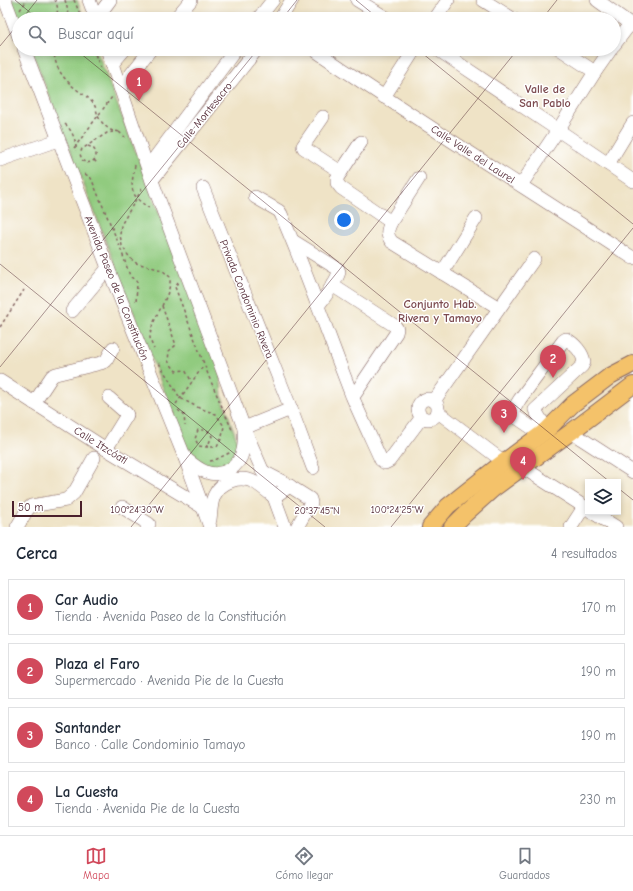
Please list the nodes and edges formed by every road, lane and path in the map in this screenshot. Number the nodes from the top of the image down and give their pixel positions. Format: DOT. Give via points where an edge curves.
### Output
graph roads {
  1 [pos="5,0"];
  2 [pos="55,0"];
  3 [pos="65,0"];
  4 [pos="74,0"];
  5 [pos="89,0"];
  6 [pos="110,0"];
  7 [pos="191,0"];
  8 [pos="273,0"];
  9 [pos="292,0"];
  10 [pos="448,0"];
  11 [pos="483,0"];
  12 [pos="597,0"];
  13 [pos="362,1"];
  14 [pos="57,12"];
  15 [pos="68,12"];
  16 [pos="79,12"];
  17 [pos="93,12"];
  18 [pos="101,12"];
  19 [pos="181,12"];
  20 [pos="266,12"];
  21 [pos="284,12"];
  22 [pos="378,12"];
  23 [pos="440,12"];
  24 [pos="502,12"];
  25 [pos="613,12"];
  26 [pos="12,18"];
  27 [pos="621,18"];
  28 [pos="631,25"];
  29 [pos="621,37"];
  30 [pos="27,56"];
  31 [pos="55,56"];
  32 [pos="109,56"];
  33 [pos="119,56"];
  34 [pos="145,56"];
  35 [pos="231,56"];
  36 [pos="250,56"];
  37 [pos="323,56"];
  38 [pos="410,56"];
  39 [pos="447,56"];
  40 [pos="571,56"];
  41 [pos="606,56"];
  42 [pos="112,64"];
  43 [pos="595,72"];
  44 [pos="120,88"];
  45 [pos="384,97"];
  46 [pos="98,116"];
  47 [pos="323,117"];
  48 [pos="633,123"];
  49 [pos="65,124"];
  50 [pos="558,130"];
  51 [pos="119,132"];
  52 [pos="128,138"];
  53 [pos="58,140"];
  54 [pos="361,142"];
  55 [pos="76,145"];
  56 [pos="88,146"];
  57 [pos="82,149"];
  58 [pos="76,150"];
  59 [pos="71,157"];
  60 [pos="0,160"];
  61 [pos="94,160"];
  62 [pos="136,160"];
  63 [pos="98,164"];
  64 [pos="608,164"];
  65 [pos="148,167"];
  66 [pos="80,171"];
  67 [pos="341,172"];
  68 [pos="419,178"];
  69 [pos="633,181"];
  70 [pos="148,182"];
  71 [pos="521,185"];
  72 [pos="203,188"];
  73 [pos="255,197"];
  74 [pos="138,198"];
  75 [pos="155,211"];
  76 [pos="476,218"];
  77 [pos="391,222"];
  78 [pos="293,241"];
  79 [pos="633,258"];
  80 [pos="534,259"];
  81 [pos="108,268"];
  82 [pos="442,273"];
  83 [pos="178,281"];
  84 [pos="171,285"];
  85 [pos="332,285"];
  86 [pos="175,287"];
  87 [pos="24,290"];
  88 [pos="162,306"];
  89 [pos="318,306"];
  90 [pos="499,308"];
  91 [pos="135,309"];
  92 [pos="72,311"];
  93 [pos="0,327"];
  94 [pos="149,344"];
  95 [pos="113,348"];
  96 [pos="159,362"];
  97 [pos="204,365"];
  98 [pos="633,365"];
  99 [pos="0,381"];
  100 [pos="192,382"];
  101 [pos="632,387"];
  102 [pos="353,397"];
  103 [pos="110,398"];
  104 [pos="180,398"];
  105 [pos="34,403"];
  106 [pos="291,409"];
  107 [pos="432,412"];
  108 [pos="185,427"];
  109 [pos="238,430"];
  110 [pos="544,432"];
  111 [pos="571,432"];
  112 [pos="206,447"];
  113 [pos="106,449"];
  114 [pos="231,450"];
  115 [pos="94,458"];
  116 [pos="185,458"];
  117 [pos="205,462"];
  118 [pos="501,464"];
  119 [pos="522,467"];
  120 [pos="313,468"];
  121 [pos="262,471"];
  122 [pos="633,472"];
  123 [pos="290,486"];
  124 [pos="274,497"];
  125 [pos="122,507"];
  126 [pos="585,507"];
  127 [pos="204,508"];
  128 [pos="585,512"];
  129 [pos="597,515"];
  130 [pos="210,526"];
  131 [pos="17,527"];
  132 [pos="147,527"];
  133 [pos="285,527"];
  134 [pos="296,527"];
  135 [pos="430,527"];
  136 [pos="452,527"];
  137 [pos="571,527"];
  138 [pos="616,527"];
  1 -- 26 [label="street"];
  2 -- 14 [label="path"];
  3 -- 15 [label="path"];
  4 -- 16 [label="path"];
  5 -- 17 [label="street"];
  6 -- 18 [label="street"];
  7 -- 19 [label="street"];
  8 -- 20 [label="street"];
  9 -- 21 [label="street"];
  10 -- 23 [label="street"];
  11 -- 24 [label="street"];
  12 -- 25 [label="street"];
  13 -- 22 [label="street"];
  27 -- 28 [label="street"];
  28 -- 29 [label="street"];
  30 -- 53 [label="street, Avenida Paseo de la Constitución"];
  31 -- 46 [label="path" via="62,76 91,100"];
  32 -- 42 [label="street"];
  33 -- 42 [label="street"];
  34 -- 44 [label="street"];
  35 -- 65 [label="street, Calle Montesacro"];
  36 -- 70 [label="street, Calle Montesacro"];
  37 -- 45 [label="street, Calle Valle del Laurel"];
  38 -- 45 [label="street"];
  39 -- 50 [label="street"];
  40 -- 43 [label="street"];
  41 -- 43 [label="street"];
  42 -- 44 [label="street"];
  43 -- 50 [label="street"];
  44 -- 46 [label="path"];
  44 -- 65 [label="street"];
  45 -- 71 [label="street, Calle Valle del Laurel"];
  46 -- 51 [label="path" via="107,128"];
  46 -- 55 [label="path"];
  47 -- 67 [label="street" via="303,146"];
  48 -- 64 [label="street"];
  49 -- 55 [label="path"];
  50 -- 64 [label="street"];
  50 -- 71 [label="street"];
  51 -- 52 [label="path"];
  51 -- 56 [label="path" via="107,133"];
  53 -- 59 [label="street, Avenida Paseo de la Constitución"];
  53 -- 60 [label="street"];
  54 -- 67 [label="street"];
  55 -- 58 [label="path"];
  55 -- 59 [label="path"];
  56 -- 57 [label="path"];
  56 -- 61 [label="path" via="96,152"];
  57 -- 58 [label="path"];
  57 -- 61 [label="path" via="82,160"];
  58 -- 59 [label="path"];
  59 -- 81 [label="street, Avenida Paseo de la Constitución"];
  61 -- 63 [label="path"];
  62 -- 74 [label="path" via="132,187"];
  64 -- 69 [label="street"];
  65 -- 70 [label="street"];
  66 -- 91 [label="path" via="91,178 130,276 137,282"];
  67 -- 77 [label="street" via="337,180 339,186"];
  68 -- 77 [label="street"];
  70 -- 74 [label="path"];
  70 -- 109 [label="street"];
  71 -- 79 [label="street, Calle Valle del Laurel"];
  72 -- 106 [label="street, Privada Condominio Rivera"];
  73 -- 78 [label="street" via="279,211"];
  74 -- 75 [label="path"];
  74 -- 84 [label="path" via="121,226 122,246 136,263 162,270 170,277"];
  76 -- 82 [label="street"];
  77 -- 82 [label="street" via="387,234 392,242"];
  78 -- 85 [label="street" via="338,269 338,275"];
  78 -- 89 [label="street"];
  80 -- 90 [label="street"];
  81 -- 92 [label="street"];
  81 -- 116 [label="street, Avenida Paseo de la Constitución"];
  82 -- 90 [label="street"];
  83 -- 86 [label="path"];
  84 -- 86 [label="path"];
  84 -- 88 [label="path"];
  85 -- 89 [label="street"];
  85 -- 102 [label="street" via="397,329"];
  86 -- 97 [label="path"];
  87 -- 93 [label="path"];
  88 -- 94 [label="path" via="152,328 150,338 153,350"];
  88 -- 100 [label="path" via="176,345 169,351 168,361 176,371 186,370"];
  89 -- 102 [label="street"];
  90 -- 107 [label="street"];
  95 -- 105 [label="street" via="106,361 52,376"];
  96 -- 104 [label="path"];
  97 -- 100 [label="path"];
  97 -- 109 [label="path"];
  98 -- 110 [label="main road" via="610,376 573,404"];
  99 -- 105 [label="street, Calle Itzcóatl"];
  100 -- 104 [label="path"];
  101 -- 111 [label="main road"];
  102 -- 107 [label="street" via="381,460 385,463"];
  103 -- 113 [label="street" via="127,415"];
  104 -- 108 [label="path" via="173,406 184,415"];
  104 -- 112 [label="path" via="216,414 224,426 217,447"];
  105 -- 113 [label="street, Calle Itzcóatl"];
  106 -- 109 [label="street"];
  106 -- 120 [label="street, Privada Condominio Rivera"];
  107 -- 118 [label="street"];
  109 -- 116 [label="street" via="244,445 241,456 235,465 226,471 209,473"];
  109 -- 121 [label="street"];
  110 -- 110 [label="street" via="513,415 512,412 562,341 566,339 584,357 584,362 536,410"];
  110 -- 118 [label="main road"];
  111 -- 119 [label="main road"];
  111 -- 122 [label="street"];
  112 -- 112 [label="path" via="199,446 195,439 198,430 207,430 212,436"];
  113 -- 127 [label="street, Calle Itzcóatl"];
  114 -- 117 [label="path" via="215,460"];
  115 -- 131 [label="street" via="70,497 66,500 31,506"];
  116 -- 127 [label="street, Avenida Paseo de la Constitución"];
  118 -- 135 [label="main road" via="448,506"];
  119 -- 126 [label="street"];
  119 -- 136 [label="main road" via="493,489"];
  121 -- 123 [label="street"];
  121 -- 124 [label="street"];
  123 -- 124 [label="street"];
  123 -- 134 [label="street" via="311,503"];
  124 -- 130 [label="street" via="253,481 232,480 221,487 214,497"];
  124 -- 133 [label="street"];
  125 -- 132 [label="street" via="149,524"];
  127 -- 130 [label="street, Avenida Paseo de la Constitución"];
  128 -- 137 [label="street"];
  129 -- 138 [label="street"];
}
